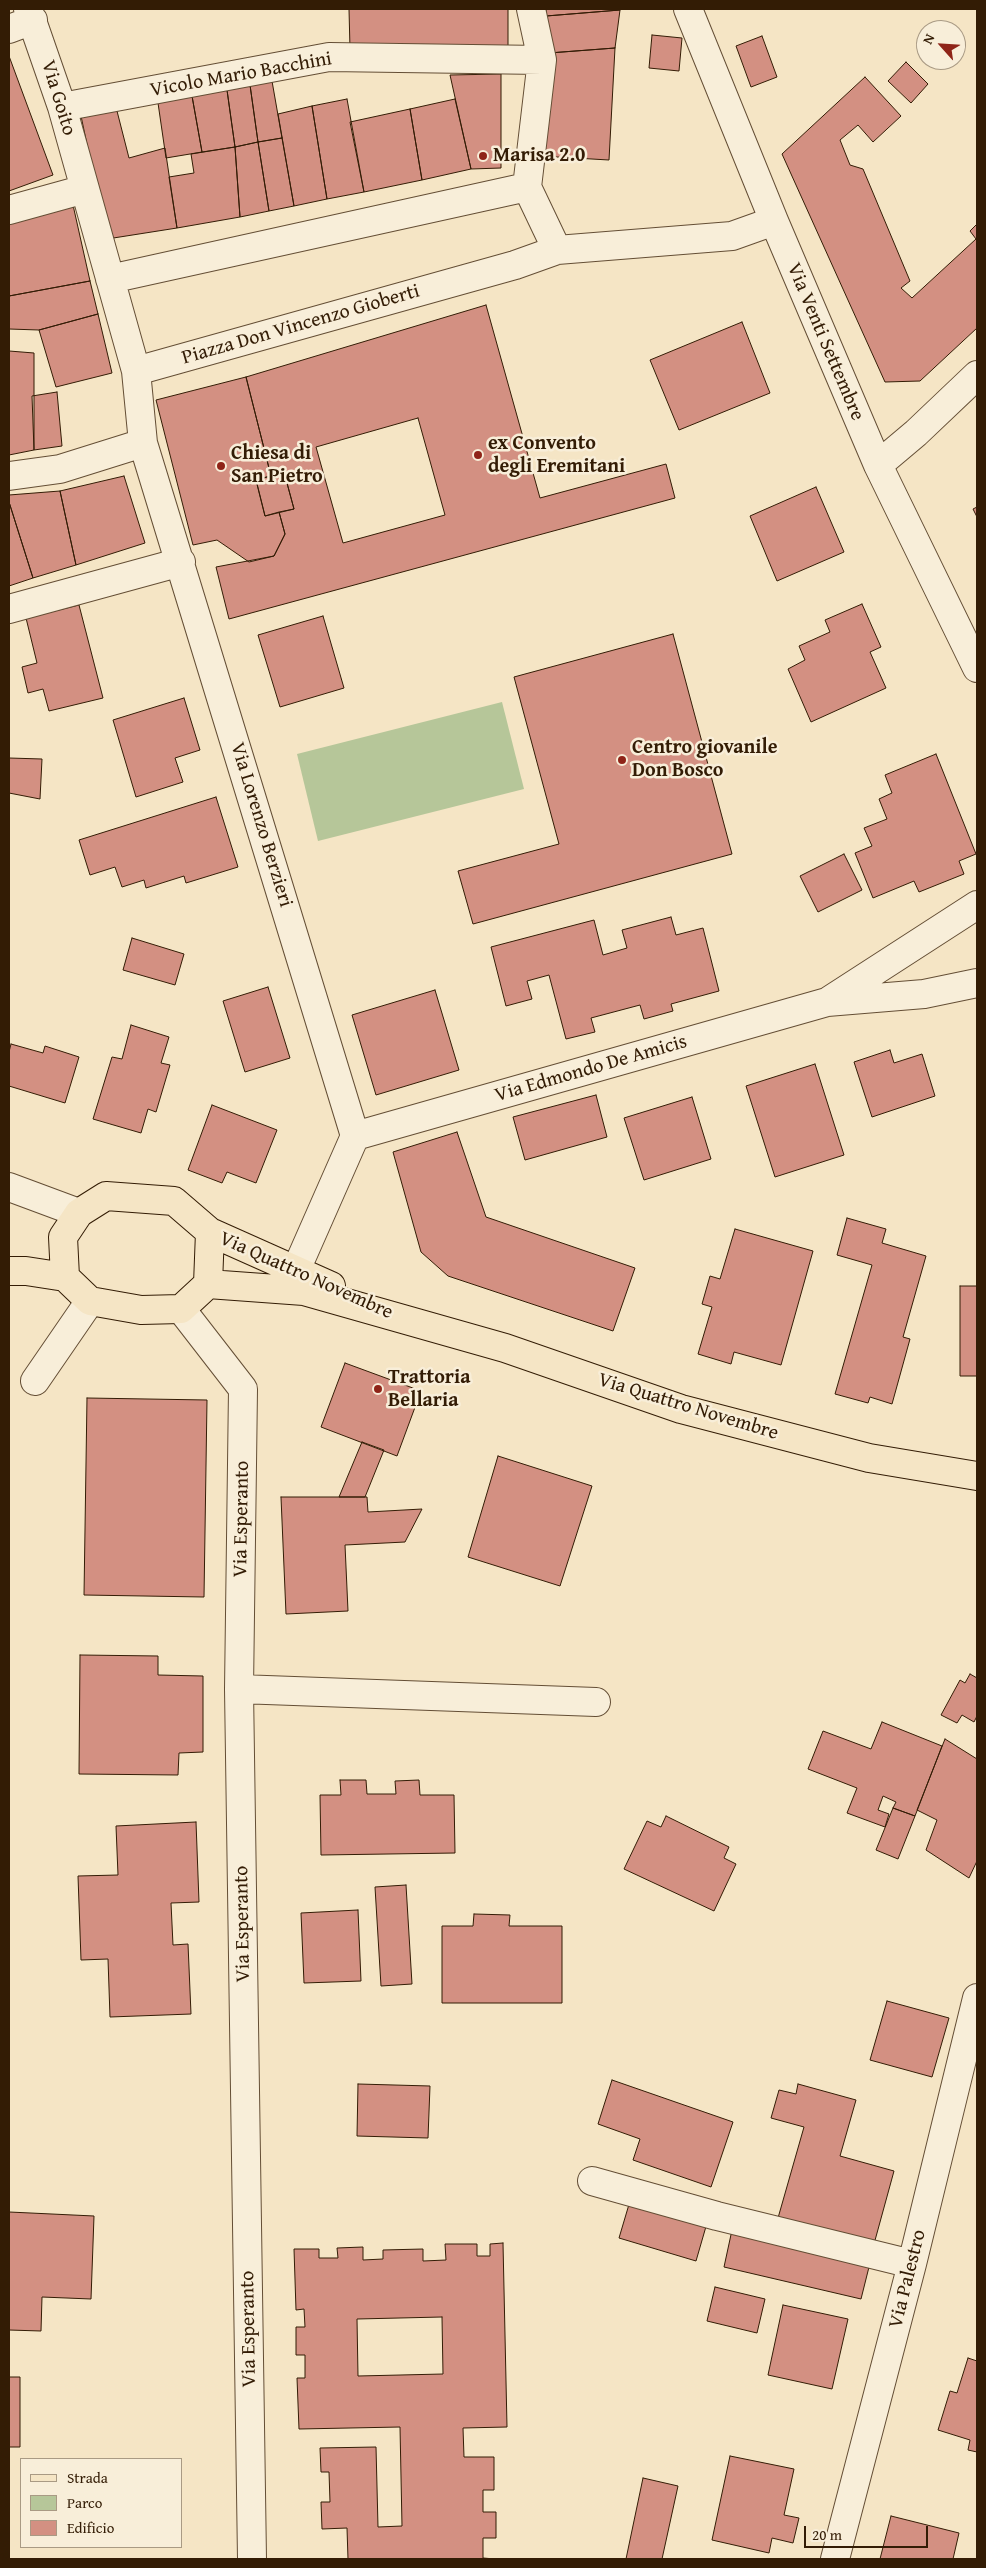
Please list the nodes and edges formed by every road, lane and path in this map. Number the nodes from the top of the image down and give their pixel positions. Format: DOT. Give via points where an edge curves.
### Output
graph roads {
  1 [pos="531,9"];
  2 [pos="688,9"];
  3 [pos="23,19"];
  4 [pos="542,60"];
  5 [pos="62,107"];
  6 [pos="527,187"];
  7 [pos="85,188"];
  8 [pos="9,210"];
  9 [pos="774,221"];
  10 [pos="557,250"];
  11 [pos="110,279"];
  12 [pos="136,371"];
  13 [pos="977,375"];
  14 [pos="143,443"];
  15 [pos="878,466"];
  16 [pos="9,476"];
  17 [pos="181,562"];
  18 [pos="9,609"];
  19 [pos="977,668"];
  20 [pos="977,905"];
  21 [pos="977,982"];
  22 [pos="827,1002"];
  23 [pos="355,1136"];
  24 [pos="9,1187"];
  25 [pos="79,1213"];
  26 [pos="210,1232"];
  27 [pos="63,1237"];
  28 [pos="296,1270"];
  29 [pos="18,1271"];
  30 [pos="65,1276"];
  31 [pos="208,1284"];
  32 [pos="90,1301"];
  33 [pos="181,1310"];
  34 [pos="402,1319"];
  35 [pos="34,1381"];
  36 [pos="977,1476"];
  37 [pos="240,1689"];
  38 [pos="596,1702"];
  39 [pos="977,1998"];
  40 [pos="592,2181"];
  41 [pos="912,2264"];
  42 [pos="252,2559"];
  43 [pos="835,2559"];
  1 -- 4 [label="street"];
  2 -- 9 [label="street, Via Venti Settembre"];
  3 -- 5 [label="street, Via Goito"];
  4 -- 5 [label="street, Vicolo Mario Bacchini" via="329,57"];
  4 -- 6 [label="street"];
  5 -- 7 [label="street, Via Goito"];
  6 -- 10 [label="street"];
  6 -- 11 [label="street"];
  7 -- 8 [label="street"];
  7 -- 11 [label="street"];
  9 -- 10 [label="street, Piazza Don Vincenzo Gioberti" via="732,236"];
  9 -- 15 [label="street, Via Venti Settembre"];
  10 -- 12 [label="street, Piazza Don Vincenzo Gioberti"];
  11 -- 12 [label="street"];
  12 -- 14 [label="street, Via Lorenzo Berzieri"];
  13 -- 15 [label="street"];
  14 -- 16 [label="street" via="60,469"];
  14 -- 17 [label="street, Via Lorenzo Berzieri"];
  15 -- 19 [label="street, Via Venti Settembre"];
  17 -- 18 [label="street"];
  17 -- 23 [label="street, Via Lorenzo Berzieri"];
  20 -- 22 [label="street, Via Edmondo De Amicis"];
  21 -- 22 [label="street, Via Edmondo De Amicis" via="924,994"];
  22 -- 23 [label="street, Via Edmondo De Amicis"];
  23 -- 28 [label="street"];
  24 -- 25 [label="street"];
  25 -- 26 [label="main road, Via Quattro Novembre" via="106,1196 174,1201"];
  25 -- 27 [label="main road, Via Quattro Novembre"];
  26 -- 28 [label="main road, Via Quattro Novembre"];
  26 -- 31 [label="main road, Via Quattro Novembre"];
  27 -- 29 [label="main road, Via Quattro Novembre"];
  27 -- 30 [label="main road"];
  28 -- 34 [label="main road, Via Quattro Novembre"];
  29 -- 30 [label="main road, Via Quattro Novembre"];
  30 -- 32 [label="main road"];
  31 -- 33 [label="main road"];
  31 -- 34 [label="main road, Via Quattro Novembre" via="304,1291"];
  32 -- 33 [label="main road" via="141,1310"];
  32 -- 35 [label="street"];
  33 -- 37 [label="street, Via Esperanto" via="243,1389"];
  34 -- 36 [label="main road, Via Quattro Novembre" via="506,1348 681,1409 869,1458"];
  37 -- 38 [label="street"];
  37 -- 42 [label="street, Via Esperanto"];
  39 -- 41 [label="street, Via Palestro"];
  40 -- 41 [label="street"];
  41 -- 43 [label="street, Via Palestro"];
}
